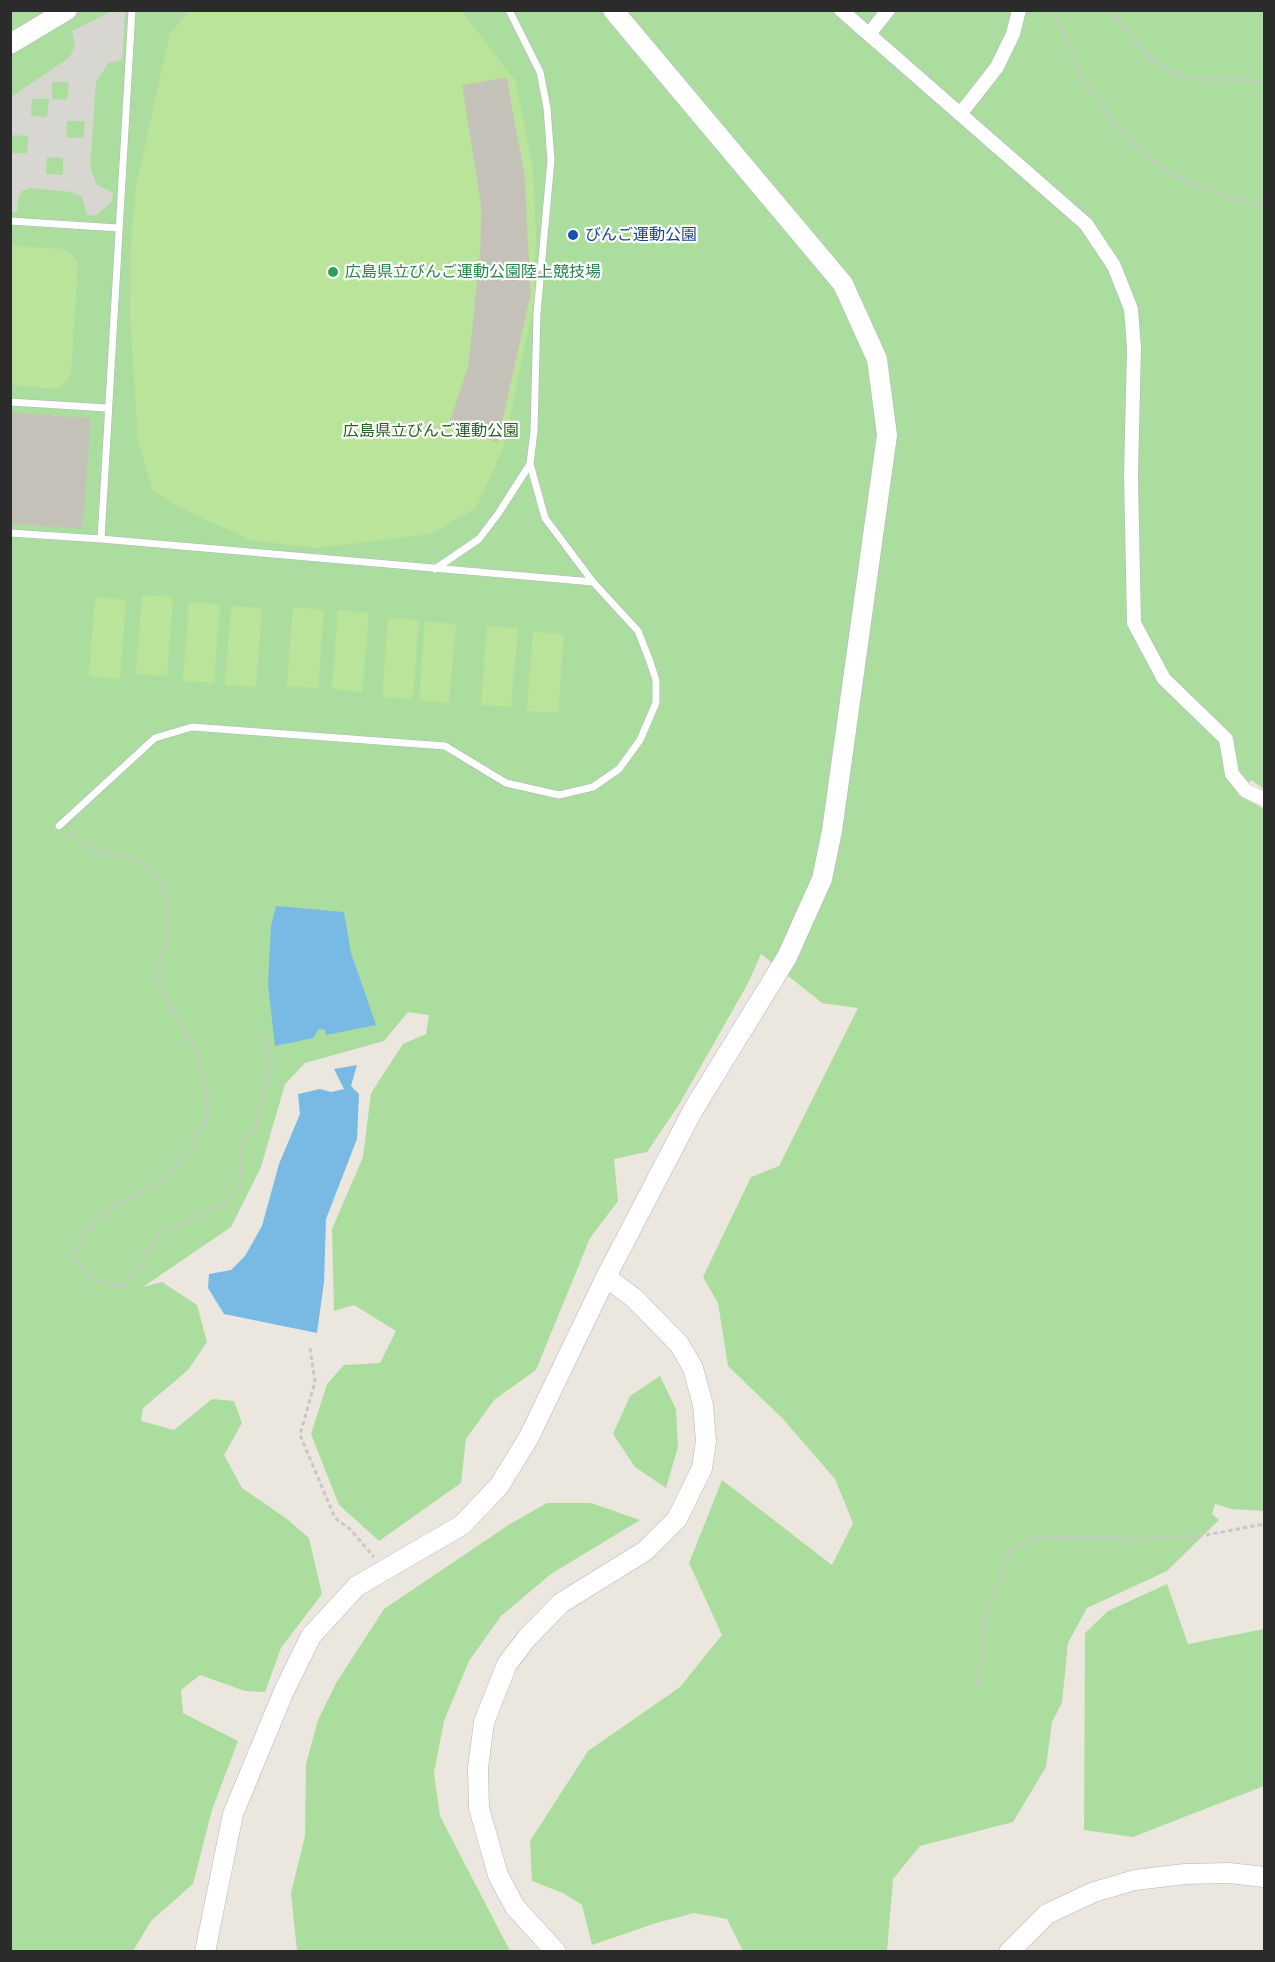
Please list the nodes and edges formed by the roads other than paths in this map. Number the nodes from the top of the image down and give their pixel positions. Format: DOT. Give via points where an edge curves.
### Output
graph roads {
  1 [pos="68,10"];
  2 [pos="132,10"];
  3 [pos="509,10"];
  4 [pos="613,10"];
  5 [pos="841,10"];
  6 [pos="888,10"];
  7 [pos="1019,10"];
  8 [pos="870,33"];
  9 [pos="10,44"];
  10 [pos="961,113"];
  11 [pos="10,221"];
  12 [pos="118,228"];
  13 [pos="10,402"];
  14 [pos="107,408"];
  15 [pos="530,464"];
  16 [pos="10,533"];
  17 [pos="101,539"];
  18 [pos="435,569"];
  19 [pos="593,582"];
  20 [pos="1264,799"];
  21 [pos="59,826"];
  22 [pos="606,1277"];
  23 [pos="1264,1877"];
  24 [pos="205,1952"];
  25 [pos="555,1952"];
  26 [pos="1009,1952"];
  1 -- 9 [label="street"];
  2 -- 12 [label="lane"];
  3 -- 15 [label="lane" via="540,72 551,160 537,312"];
  4 -- 22 [label="street" via="843,284 877,359 887,435 822,879 787,957 693,1110"];
  5 -- 8 [label="street"];
  6 -- 8 [label="street"];
  7 -- 10 [label="street" via="997,67"];
  8 -- 10 [label="street"];
  10 -- 20 [label="street" via="1086,224 1114,266 1131,309 1134,348 1131,474 1134,623 1164,678 1226,739 1232,774 1246,791"];
  11 -- 12 [label="lane"];
  12 -- 14 [label="lane"];
  13 -- 14 [label="lane"];
  14 -- 17 [label="lane"];
  15 -- 18 [label="lane" via="479,539"];
  15 -- 19 [label="lane" via="545,518"];
  16 -- 17 [label="lane"];
  17 -- 18 [label="lane"];
  18 -- 19 [label="lane"];
  19 -- 21 [label="lane" via="638,631 656,680 656,703 640,740 619,769 593,787 559,795 506,783 445,746 192,727 155,738"];
  22 -- 24 [label="street" via="529,1437 499,1486 462,1525 357,1586 311,1636 233,1814"];
  22 -- 25 [label="street" via="634,1298 679,1344 693,1368 703,1405 706,1441 702,1468 676,1519 645,1551 561,1603 527,1638 507,1664 484,1722 478,1768 479,1808 498,1875 515,1907"];
  23 -- 26 [label="street" via="1185,1874 1135,1880 1094,1892 1047,1914"];
}
